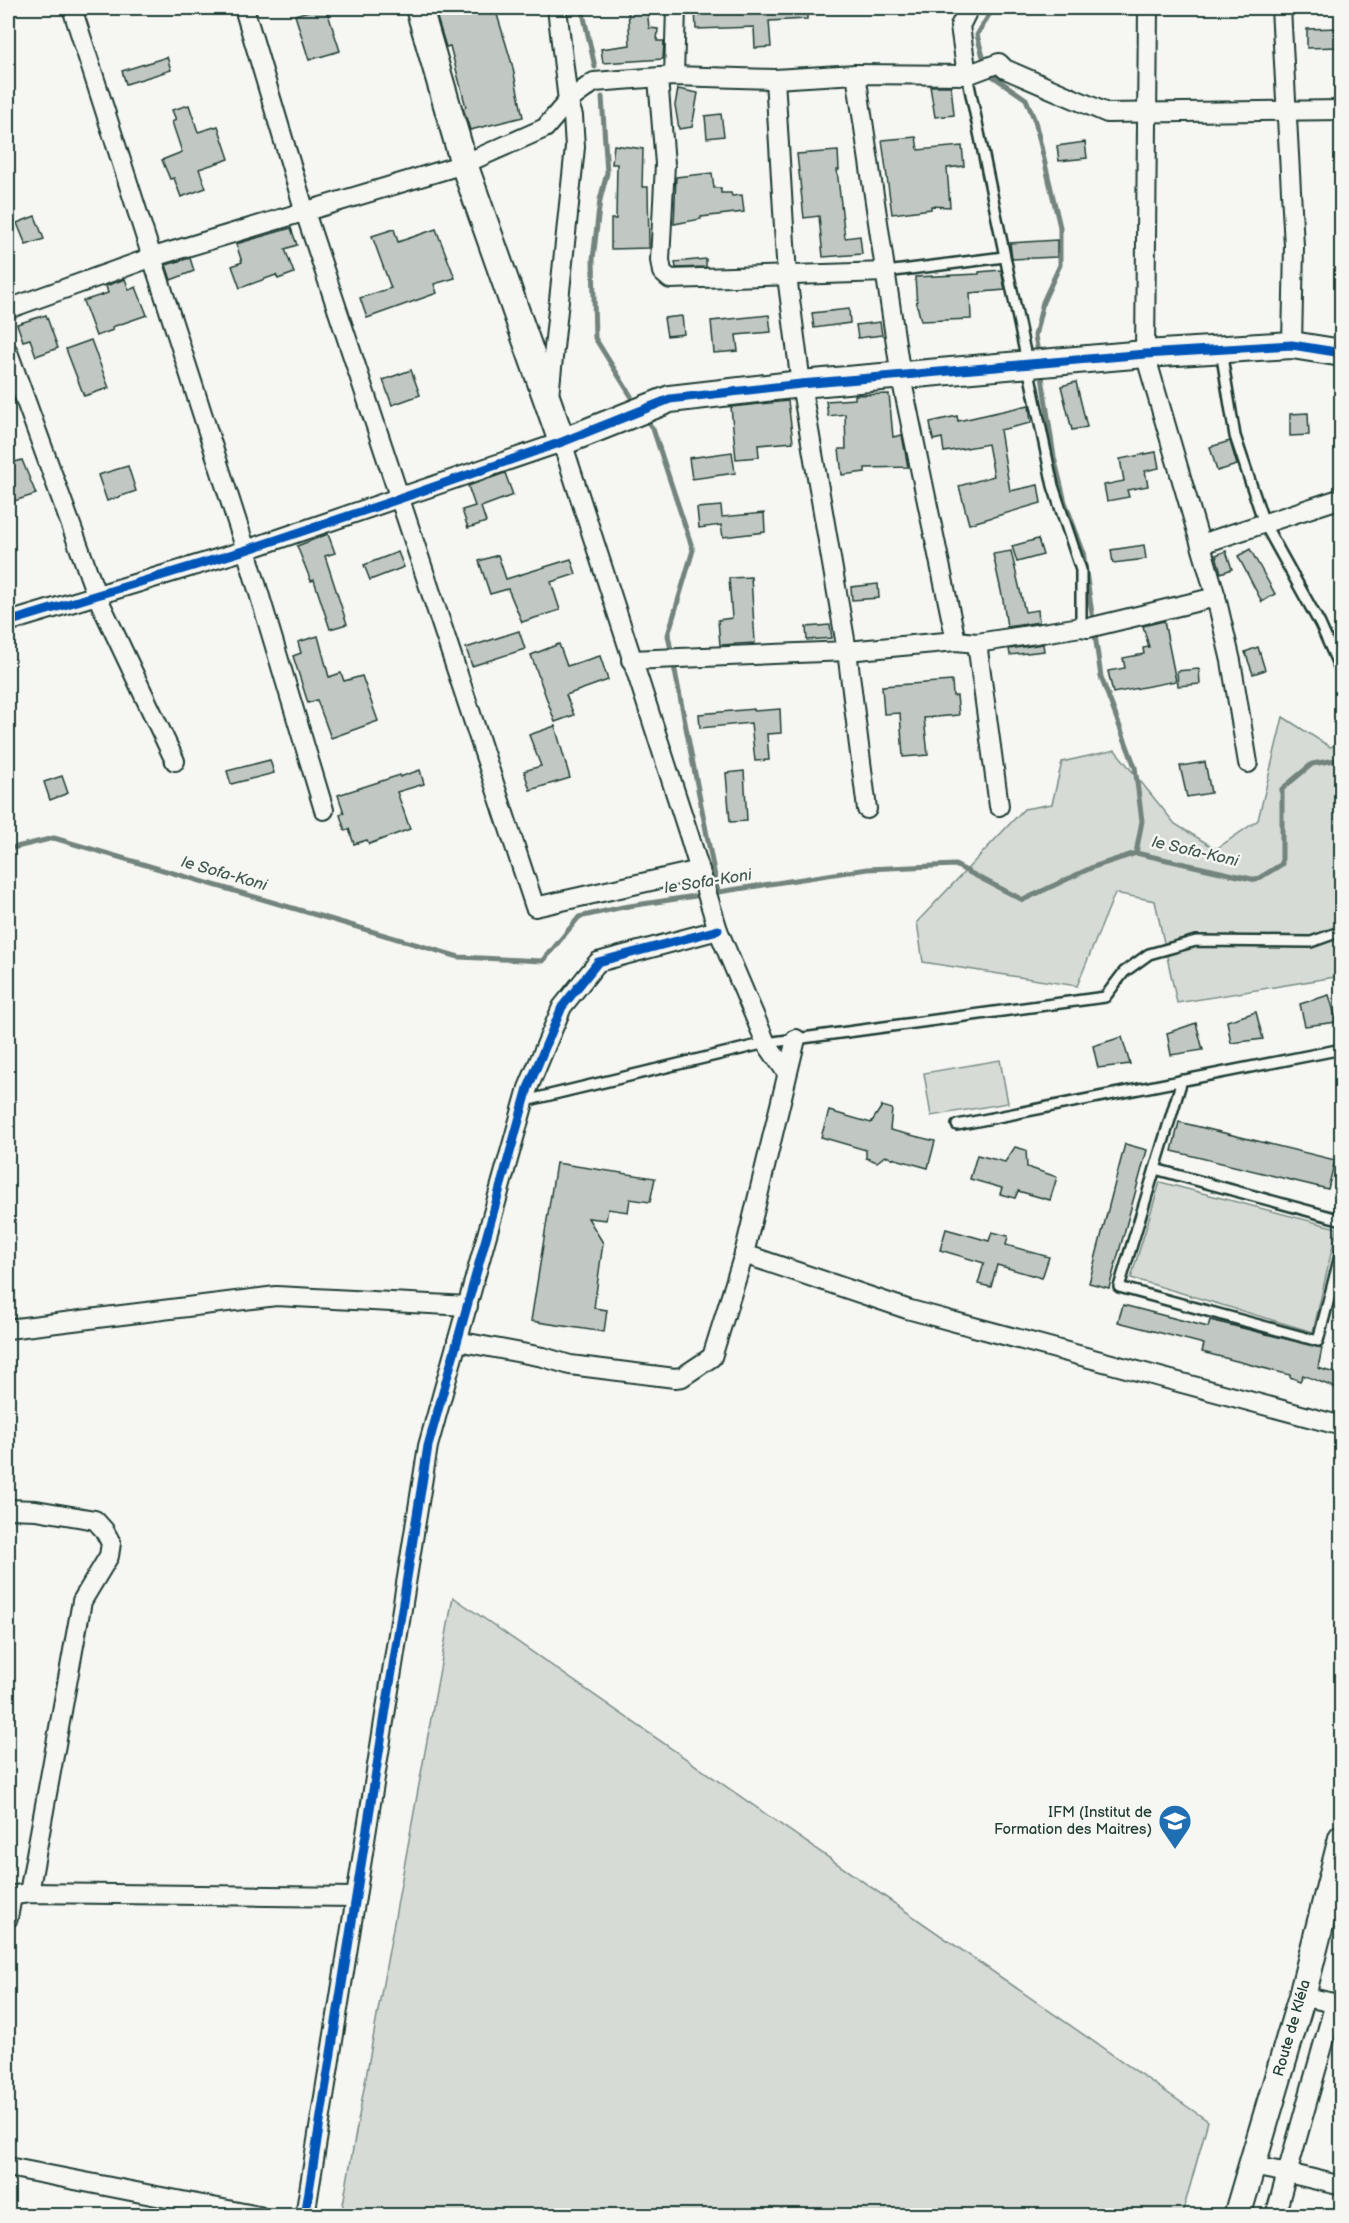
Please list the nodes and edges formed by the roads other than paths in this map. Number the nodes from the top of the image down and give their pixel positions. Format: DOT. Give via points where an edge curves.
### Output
graph roads {
  1 [pos="72,8"];
  2 [pos="244,8"];
  3 [pos="419,8"];
  4 [pos="557,8"];
  5 [pos="676,8"];
  6 [pos="969,8"];
  7 [pos="1148,8"];
  8 [pos="1281,8"];
  9 [pos="980,71"];
  10 [pos="856,74"];
  11 [pos="666,77"];
  12 [pos="775,79"];
  13 [pos="568,102"];
  14 [pos="1341,110"];
  15 [pos="1287,111"];
  16 [pos="1147,112"];
  17 [pos="464,164"];
  18 [pos="305,212"];
  19 [pos="153,257"];
  20 [pos="1004,257"];
  21 [pos="886,272"];
  22 [pos="787,276"];
  23 [pos="8,309"];
  24 [pos="1292,345"];
  25 [pos="1221,349"];
  26 [pos="8,352"];
  27 [pos="1341,353"];
  28 [pos="1145,354"];
  29 [pos="1037,364"];
  30 [pos="901,377"];
  31 [pos="801,384"];
  32 [pos="548,402"];
  33 [pos="562,442"];
  34 [pos="1341,498"];
  35 [pos="399,499"];
  36 [pos="1264,524"];
  37 [pos="1201,544"];
  38 [pos="246,550"];
  39 [pos="96,594"];
  40 [pos="1216,597"];
  41 [pos="8,622"];
  42 [pos="1091,627"];
  43 [pos="956,641"];
  44 [pos="977,643"];
  45 [pos="847,651"];
  46 [pos="631,660"];
  47 [pos="1341,681"];
  48 [pos="175,761"];
  49 [pos="1248,763"];
  50 [pos="999,806"];
  51 [pos="867,809"];
  52 [pos="324,810"];
  53 [pos="700,870"];
  54 [pos="718,930"];
  55 [pos="1341,931"];
  56 [pos="796,1039"];
  57 [pos="766,1043"];
  58 [pos="1341,1049"];
  59 [pos="787,1072"];
  60 [pos="1182,1080"];
  61 [pos="525,1101"];
  62 [pos="957,1125"];
  63 [pos="1155,1169"];
  64 [pos="1341,1220"];
  65 [pos="1341,1248"];
  66 [pos="744,1254"];
  67 [pos="468,1306"];
  68 [pos="8,1329"];
  69 [pos="457,1341"];
  70 [pos="1341,1426"];
  71 [pos="8,1509"];
  72 [pos="1341,1838"];
  73 [pos="16,1895"];
  74 [pos="356,1897"];
  75 [pos="8,1918"];
  76 [pos="1302,1996"];
  77 [pos="1338,2004"];
  78 [pos="1252,2166"];
  79 [pos="8,2167"];
  80 [pos="1288,2173"];
  81 [pos="1341,2186"];
  82 [pos="166,2207"];
  83 [pos="259,2216"];
  84 [pos="305,2216"];
  85 [pos="1237,2216"];
  86 [pos="1275,2216"];
  1 -- 19 [label="street"];
  2 -- 18 [label="street"];
  3 -- 17 [label="street"];
  4 -- 13 [label="street"];
  5 -- 11 [label="street"];
  6 -- 9 [label="street" via="960,26"];
  7 -- 16 [label="street"];
  8 -- 15 [label="street"];
  9 -- 10 [label="street"];
  9 -- 16 [label="street" via="999,63 1107,113"];
  9 -- 20 [label="lane"];
  10 -- 12 [label="street"];
  10 -- 21 [label="street"];
  11 -- 12 [label="street"];
  11 -- 13 [label="street" via="594,82"];
  11 -- 22 [label="street" via="662,272 670,279 681,280"];
  12 -- 22 [label="street"];
  13 -- 17 [label="street" via="545,128"];
  13 -- 32 [label="street" via="575,147"];
  14 -- 15 [label="street"];
  15 -- 16 [label="street"];
  15 -- 24 [label="street" via="1294,246"];
  16 -- 28 [label="street"];
  17 -- 18 [label="street"];
  17 -- 32 [label="street"];
  18 -- 19 [label="street"];
  18 -- 35 [label="street"];
  19 -- 23 [label="street"];
  19 -- 38 [label="street"];
  20 -- 21 [label="lane"];
  20 -- 29 [label="lane"];
  21 -- 22 [label="street"];
  21 -- 30 [label="street"];
  22 -- 31 [label="street"];
  24 -- 25 [label="street"];
  24 -- 27 [label="street"];
  25 -- 28 [label="street"];
  25 -- 36 [label="lane" via="1235,436"];
  26 -- 39 [label="street"];
  28 -- 29 [label="street"];
  28 -- 37 [label="street"];
  29 -- 30 [label="street"];
  29 -- 42 [label="lane" via="1053,486 1081,570"];
  30 -- 31 [label="street"];
  30 -- 43 [label="street"];
  31 -- 33 [label="street" via="670,399"];
  31 -- 45 [label="street"];
  32 -- 33 [label="street"];
  33 -- 35 [label="street"];
  33 -- 46 [label="street"];
  34 -- 36 [label="street"];
  35 -- 38 [label="street"];
  35 -- 53 [label="street" via="535,907"];
  36 -- 37 [label="street"];
  36 -- 47 [label="lane" via="1320,624 1340,669"];
  37 -- 40 [label="street"];
  38 -- 39 [label="street"];
  38 -- 52 [label="street"];
  39 -- 41 [label="street"];
  39 -- 48 [label="street"];
  40 -- 42 [label="street"];
  40 -- 49 [label="street" via="1232,661"];
  42 -- 44 [label="street"];
  43 -- 44 [label="street"];
  43 -- 45 [label="street"];
  44 -- 50 [label="street"];
  45 -- 46 [label="street"];
  45 -- 51 [label="street"];
  46 -- 53 [label="street"];
  53 -- 54 [label="street"];
  54 -- 57 [label="street"];
  54 -- 61 [label="street" via="597,962 562,1007"];
  55 -- 56 [label="lane" via="1311,942 1196,941 1149,954 1124,972 1105,997"];
  56 -- 57 [label="lane"];
  56 -- 59 [label="street"];
  57 -- 59 [label="street"];
  57 -- 61 [label="lane"];
  58 -- 60 [label="lane"];
  59 -- 66 [label="street"];
  60 -- 62 [label="lane"];
  60 -- 63 [label="lane"];
  61 -- 67 [label="street"];
  63 -- 64 [label="lane"];
  63 -- 65 [label="lane" via="1119,1287 1318,1341"];
  66 -- 69 [label="street" via="712,1357 682,1377 570,1365"];
  66 -- 70 [label="street" via="907,1309"];
  67 -- 68 [label="street" via="276,1296"];
  67 -- 69 [label="street"];
  69 -- 74 [label="street" via="428,1446"];
  71 -- 73 [label="street" via="95,1520 111,1544 109,1556 82,1601"];
  72 -- 76 [label="street, Route de Kléla"];
  73 -- 74 [label="street"];
  73 -- 75 [label="street"];
  74 -- 84 [label="street"];
  76 -- 77 [label="street"];
  76 -- 78 [label="street, Route de Kléla"];
  77 -- 80 [label="street"];
  78 -- 80 [label="street"];
  78 -- 85 [label="street, Route de Kléla"];
  79 -- 82 [label="street"];
  80 -- 81 [label="street"];
  80 -- 86 [label="street"];
  82 -- 83 [label="street"];
}
